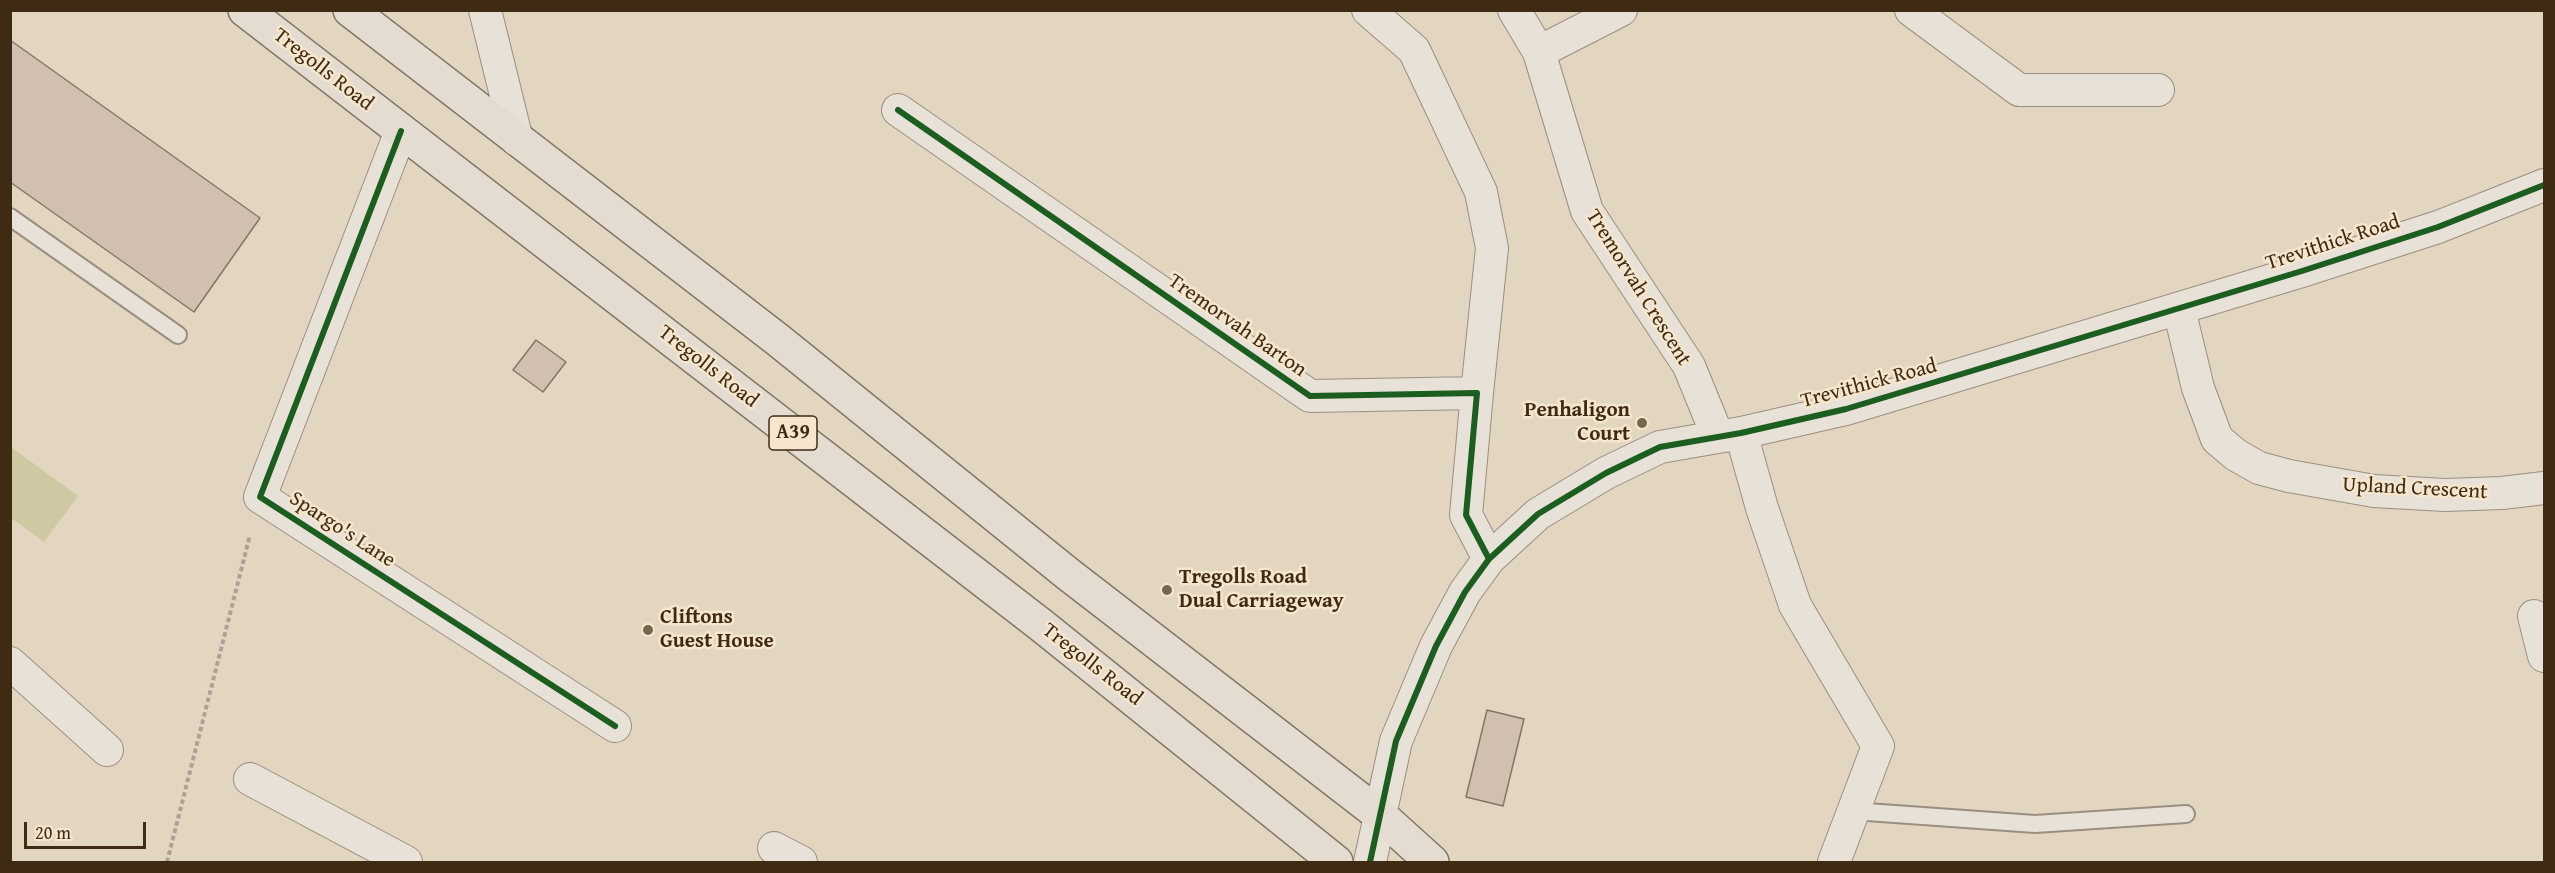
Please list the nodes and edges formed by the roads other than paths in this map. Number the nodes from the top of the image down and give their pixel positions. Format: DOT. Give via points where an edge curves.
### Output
graph roads {
  1 [pos="245,10"];
  2 [pos="350,10"];
  3 [pos="485,10"];
  4 [pos="1368,10"];
  5 [pos="1514,10"];
  6 [pos="1621,10"];
  7 [pos="1911,10"];
  8 [pos="1539,52"];
  9 [pos="2158,90"];
  10 [pos="898,110"];
  11 [pos="401,130"];
  12 [pos="517,140"];
  13 [pos="2544,185"];
  14 [pos="10,217"];
  15 [pos="2179,309"];
  16 [pos="178,335"];
  17 [pos="1477,393"];
  18 [pos="1730,435"];
  19 [pos="2544,488"];
  20 [pos="1488,559"];
  21 [pos="2534,616"];
  22 [pos="2544,656"];
  23 [pos="10,663"];
  24 [pos="615,726"];
  25 [pos="107,750"];
  26 [pos="250,779"];
  27 [pos="1853,811"];
  28 [pos="2186,814"];
  29 [pos="1380,815"];
  30 [pos="406,862"];
  31 [pos="1336,862"];
  32 [pos="1370,862"];
  33 [pos="1432,862"];
  34 [pos="1834,862"];
  1 -- 11 [label="highway, Tregolls Road / A39"];
  2 -- 12 [label="highway"];
  3 -- 12 [label="street"];
  4 -- 17 [label="street" via="1414,50 1481,192 1492,248"];
  5 -- 8 [label="street, Tremorvah Crescent"];
  6 -- 8 [label="street"];
  7 -- 9 [label="street" via="2019,90"];
  8 -- 18 [label="street, Tremorvah Crescent" via="1587,211"];
  10 -- 17 [label="street, Tremorvah Barton" via="1310,396"];
  11 -- 24 [label="street, Spargo's Lane" via="260,497"];
  11 -- 31 [label="highway, Tregolls Road / A39" via="1041,625"];
  12 -- 29 [label="highway" via="778,340 1068,574"];
  13 -- 15 [label="street, Trevithick Road" via="2439,227"];
  14 -- 16 [label="lane"];
  15 -- 18 [label="street, Trevithick Road" via="1846,409"];
  15 -- 19 [label="street, Upland Crescent" via="2198,388 2217,439 2259,468 2374,491 2445,495"];
  17 -- 20 [label="street" via="1466,515"];
  18 -- 20 [label="street, Trevithick Road" via="1660,447 1606,473 1538,514"];
  18 -- 27 [label="street" via="1762,508 1795,605 1878,746"];
  20 -- 29 [label="street, Trevithick Road" via="1436,646 1396,741"];
  21 -- 22 [label="street"];
  23 -- 25 [label="street"];
  26 -- 30 [label="street"];
  27 -- 28 [label="lane" via="2035,824"];
  27 -- 34 [label="street"];
  29 -- 32 [label="street, Trevithick Road"];
  29 -- 33 [label="highway"];
}
